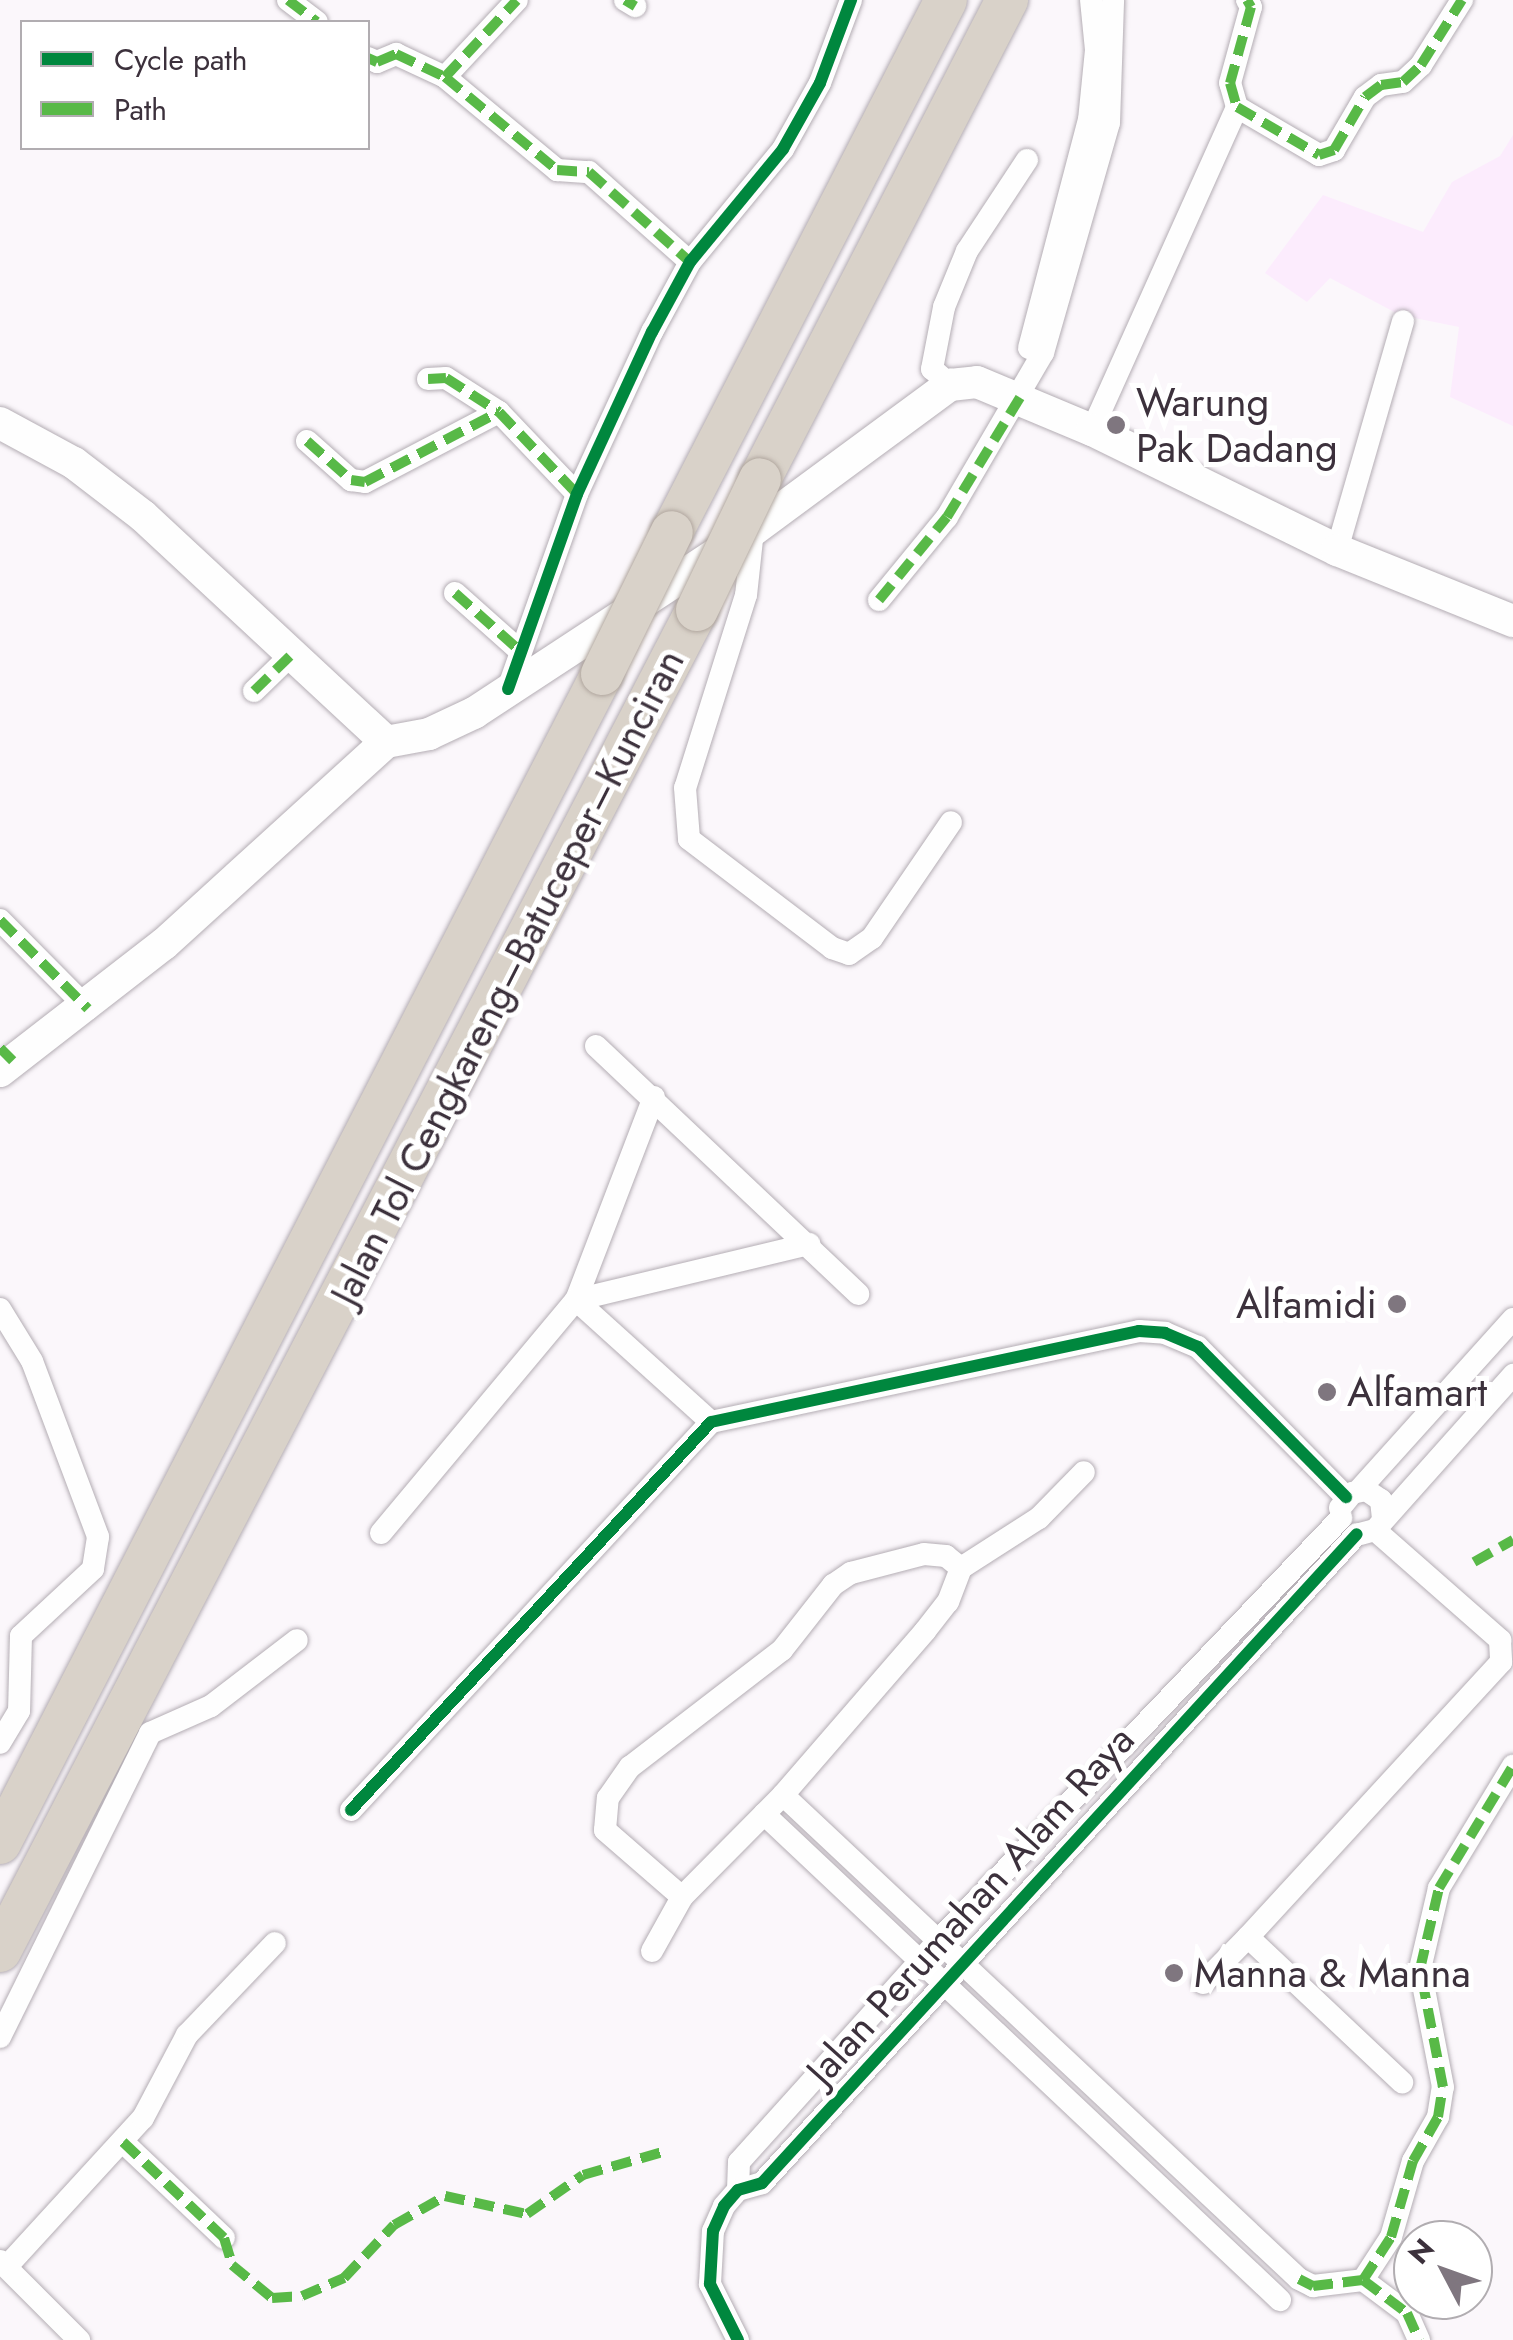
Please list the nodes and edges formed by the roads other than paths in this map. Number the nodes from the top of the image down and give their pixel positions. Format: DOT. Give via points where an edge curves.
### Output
graph roads {
  1 [pos="288,0"];
  2 [pos="517,0"];
  3 [pos="851,0"];
  4 [pos="946,0"];
  5 [pos="1007,0"];
  6 [pos="1091,0"];
  7 [pos="1112,0"];
  8 [pos="1247,0"];
  9 [pos="1462,0"];
  10 [pos="313,20"];
  11 [pos="370,59"];
  12 [pos="445,77"];
  13 [pos="1236,107"];
  14 [pos="1027,160"];
  15 [pos="690,262"];
  16 [pos="1402,321"];
  17 [pos="428,380"];
  18 [pos="1026,381"];
  19 [pos="950,385"];
  20 [pos="499,412"];
  21 [pos="0,423"];
  22 [pos="1092,430"];
  23 [pos="307,442"];
  24 [pos="577,494"];
  25 [pos="754,530"];
  26 [pos="1337,550"];
  27 [pos="455,593"];
  28 [pos="879,600"];
  29 [pos="1513,622"];
  30 [pos="519,650"];
  31 [pos="291,654"];
  32 [pos="508,689"];
  33 [pos="254,691"];
  34 [pos="386,742"];
  35 [pos="950,822"];
  36 [pos="0,920"];
  37 [pos="88,1009"];
  38 [pos="596,1046"];
  39 [pos="4,1060"];
  40 [pos="654,1097"];
  41 [pos="809,1244"];
  42 [pos="858,1294"];
  43 [pos="576,1300"];
  44 [pos="0,1309"];
  45 [pos="1513,1319"];
  46 [pos="1513,1376"];
  47 [pos="711,1422"];
  48 [pos="1084,1472"];
  49 [pos="1360,1515"];
  50 [pos="381,1533"];
  51 [pos="961,1568"];
  52 [pos="297,1640"];
  53 [pos="0,1744"];
  54 [pos="1513,1766"];
  55 [pos="783,1795"];
  56 [pos="351,1810"];
  57 [pos="764,1814"];
  58 [pos="0,1844"];
  59 [pos="682,1897"];
  60 [pos="1248,1936"];
  61 [pos="937,1942"];
  62 [pos="275,1944"];
  63 [pos="0,1951"];
  64 [pos="652,1951"];
  65 [pos="959,1962"];
  66 [pos="917,1964"];
  67 [pos="1203,1983"];
  68 [pos="938,1984"];
  69 [pos="0,2037"];
  70 [pos="1402,2082"];
  71 [pos="123,2142"];
  72 [pos="738,2190"];
  73 [pos="224,2238"];
  74 [pos="4,2262"];
  75 [pos="1363,2280"];
  76 [pos="1280,2300"];
  77 [pos="79,2340"];
  78 [pos="738,2340"];
  79 [pos="1419,2340"];
  1 -- 10 [label="street"];
  2 -- 12 [label="street"];
  3 -- 15 [label="street" via="820,83 783,149"];
  4 -- 58 [label="highway, Jalan Tol Cengkareng–Batuceper–Kunciran, bridge"];
  5 -- 63 [label="highway, Jalan Tol Cengkareng–Batuceper–Kunciran, bridge" via="698,610"];
  6 -- 18 [label="street" via="1090,120"];
  7 -- 18 [label="street" via="1109,123 1048,337"];
  8 -- 13 [label="street" via="1252,7 1230,82"];
  9 -- 13 [label="street" via="1403,82 1381,84 1365,97 1334,150 1319,155"];
  11 -- 12 [label="street" via="396,54"];
  12 -- 15 [label="street" via="546,162 589,172"];
  13 -- 22 [label="street"];
  14 -- 19 [label="street" via="967,251 944,308 932,370"];
  15 -- 24 [label="street"];
  16 -- 26 [label="street"];
  17 -- 20 [label="street" via="446,378"];
  18 -- 19 [label="main road"];
  18 -- 22 [label="main road"];
  18 -- 28 [label="street" via="947,517"];
  19 -- 25 [label="main road"];
  20 -- 23 [label="street" via="364,482 351,480"];
  20 -- 24 [label="street"];
  21 -- 31 [label="main road" via="74,463 142,516"];
  22 -- 26 [label="main road"];
  24 -- 30 [label="street"];
  25 -- 32 [label="main road"];
  25 -- 35 [label="street" via="746,595 685,788 688,839 832,948 850,954 872,938"];
  26 -- 29 [label="main road"];
  27 -- 30 [label="street"];
  30 -- 32 [label="street"];
  31 -- 33 [label="street"];
  31 -- 34 [label="main road"];
  32 -- 34 [label="main road" via="429,734"];
  34 -- 37 [label="main road" via="278,847"];
  36 -- 37 [label="street"];
  37 -- 39 [label="main road"];
  38 -- 40 [label="street"];
  40 -- 41 [label="street"];
  40 -- 43 [label="street"];
  41 -- 42 [label="street"];
  41 -- 43 [label="street"];
  43 -- 47 [label="street"];
  43 -- 50 [label="street"];
  44 -- 53 [label="street" via="32,1361 98,1537 93,1570 21,1636 19,1711"];
  45 -- 49 [label="street, Jalan Perumahan Alam Raya"];
  46 -- 49 [label="street, Jalan Perumahan Alam Raya"];
  47 -- 49 [label="street" via="1139,1330 1165,1333 1198,1347"];
  47 -- 56 [label="street"];
  48 -- 51 [label="street" via="1039,1518"];
  49 -- 60 [label="street" via="1500,1640 1501,1662"];
  49 -- 61 [label="street, Jalan Perumahan Alam Raya"];
  49 -- 65 [label="street, Jalan Perumahan Alam Raya"];
  51 -- 55 [label="street" via="948,1602"];
  51 -- 59 [label="street" via="946,1556 924,1554 851,1573 833,1585 782,1650 630,1767 608,1798 605,1830"];
  52 -- 69 [label="street" via="211,1706 150,1733"];
  54 -- 75 [label="street" via="1439,1888 1420,1969 1444,2088 1438,2117 1412,2161 1391,2236"];
  55 -- 57 [label="street"];
  55 -- 61 [label="street"];
  57 -- 59 [label="street"];
  57 -- 66 [label="street"];
  59 -- 64 [label="street"];
  60 -- 67 [label="street"];
  60 -- 70 [label="street"];
  61 -- 65 [label="street"];
  61 -- 66 [label="street, Jalan Perumahan Alam Raya"];
  62 -- 71 [label="street" via="187,2034 156,2099"];
  65 -- 68 [label="street, Jalan Perumahan Alam Raya"];
  65 -- 75 [label="street" via="1299,2279 1313,2286"];
  66 -- 68 [label="street"];
  66 -- 72 [label="street, Jalan Perumahan Alam Raya" via="739,2162"];
  68 -- 72 [label="street, Jalan Perumahan Alam Raya" via="762,2183"];
  68 -- 76 [label="street"];
  71 -- 73 [label="street"];
  71 -- 74 [label="street"];
  72 -- 78 [label="street, Jalan Perumahan Alam Raya" via="712,2231 710,2260 722,2318"];
  74 -- 77 [label="street"];
  75 -- 79 [label="street" via="1408,2313"];
}
